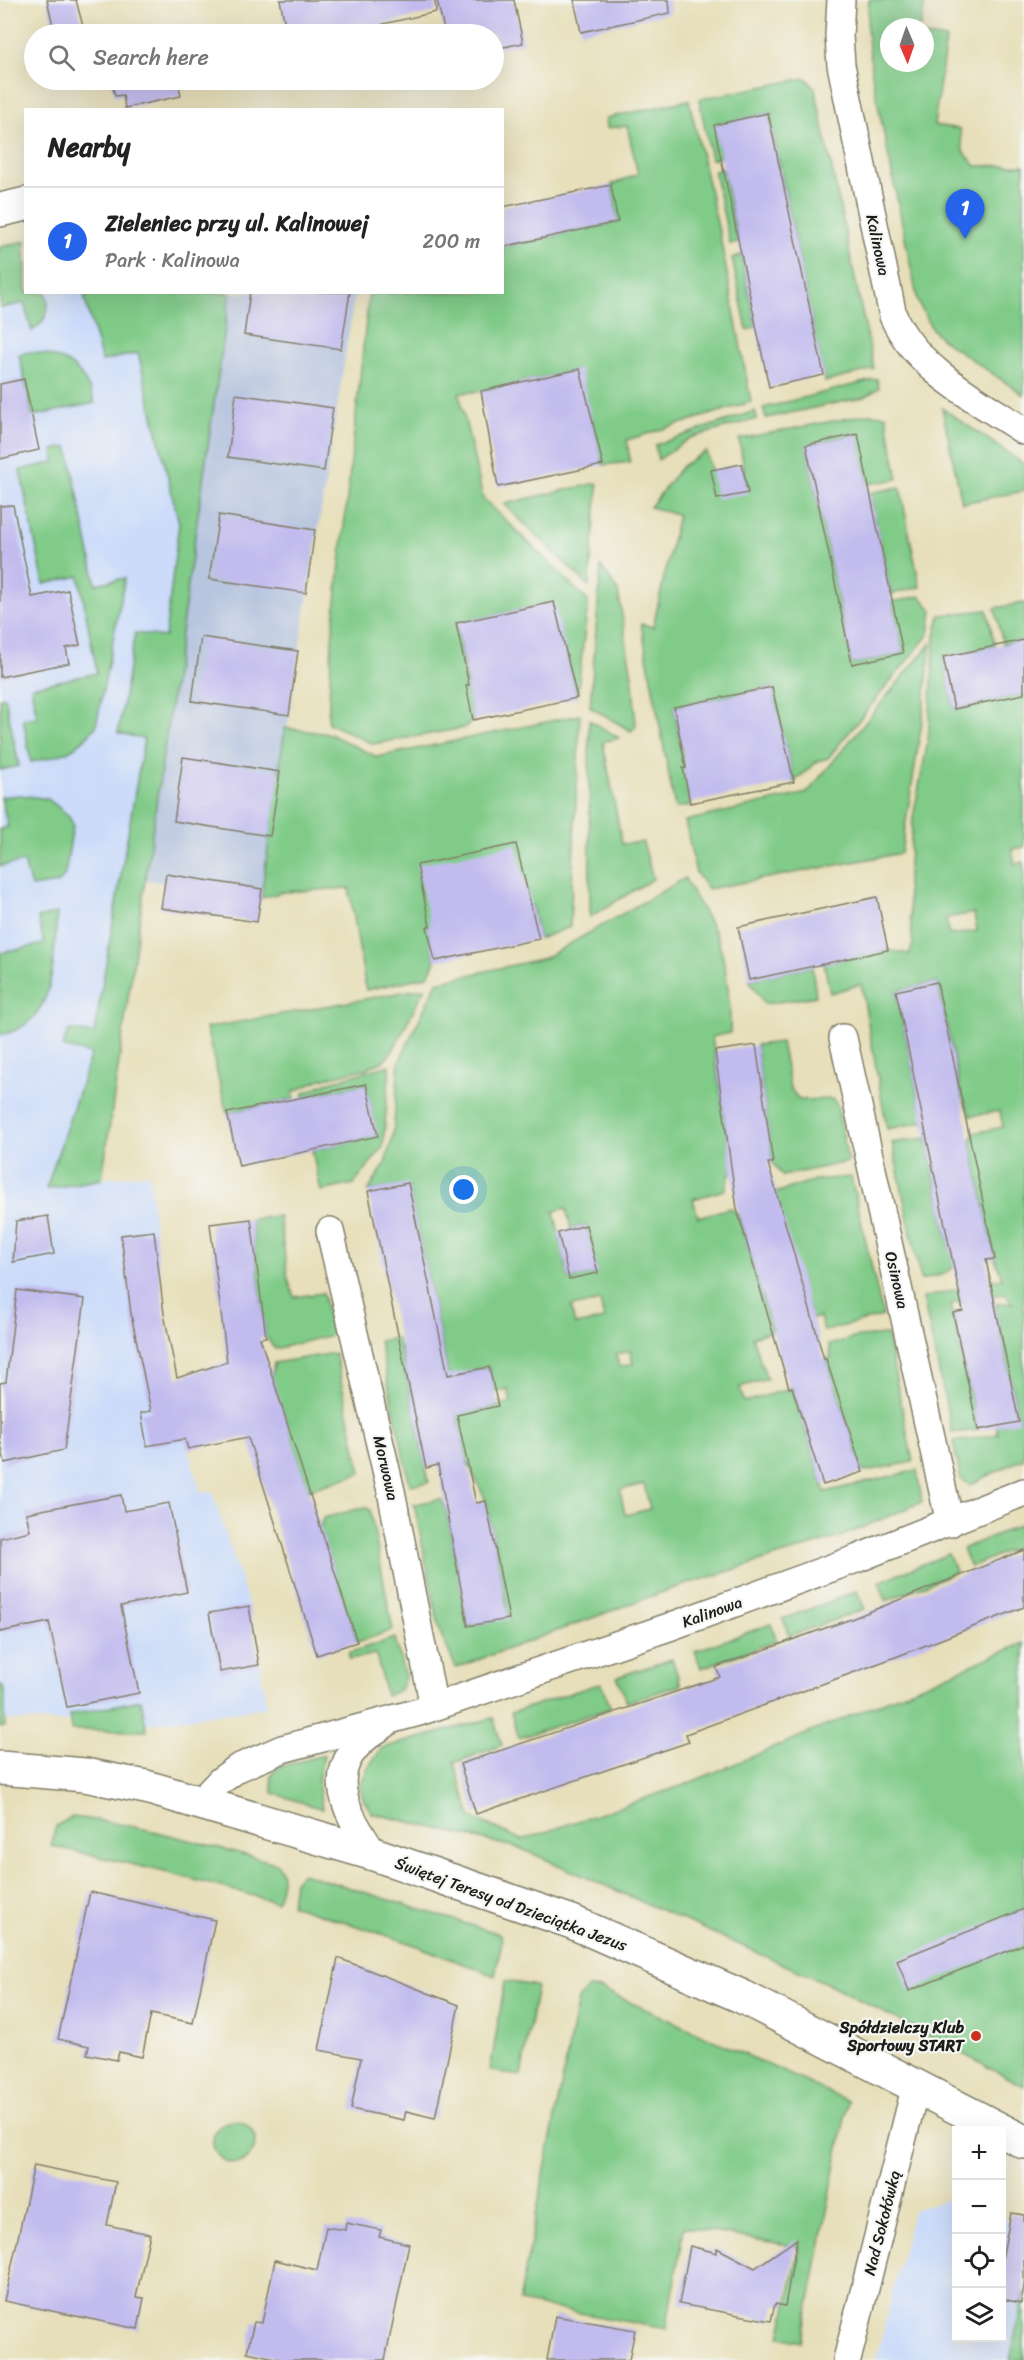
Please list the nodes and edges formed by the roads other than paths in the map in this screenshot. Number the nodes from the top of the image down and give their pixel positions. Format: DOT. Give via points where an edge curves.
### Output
graph roads {
  1 [pos="840,0"];
  2 [pos="24,204"];
  3 [pos="0,210"];
  4 [pos="1024,431"];
  5 [pos="843,1038"];
  6 [pos="330,1231"];
  7 [pos="1024,1492"];
  8 [pos="950,1523"];
  9 [pos="434,1707"];
  10 [pos="395,1719"];
  11 [pos="0,1768"];
  12 [pos="199,1803"];
  13 [pos="374,1854"];
  14 [pos="916,2085"];
  15 [pos="1024,2142"];
  16 [pos="847,2360"];
  1 -- 4 [label="street, Kalinowa" via="841,65 893,316 901,334 928,365"];
  2 -- 3 [label="street"];
  5 -- 8 [label="street, Osinowa"];
  6 -- 9 [label="street, Morwowa" via="393,1499"];
  7 -- 8 [label="street, Kalinowa"];
  8 -- 9 [label="street, Kalinowa" via="669,1627"];
  9 -- 10 [label="street, Kalinowa"];
  10 -- 12 [label="street, Kalinowa" via="257,1759 220,1781"];
  10 -- 13 [label="street, Kalinowa" via="351,1753 342,1777 341,1793 347,1810"];
  11 -- 12 [label="street, Świętej Teresy od Dzieciątka Jezus" via="107,1778"];
  12 -- 13 [label="street, Świętej Teresy od Dzieciątka Jezus"];
  13 -- 14 [label="street, Świętej Teresy od Dzieciątka Jezus" via="572,1922 743,1997"];
  14 -- 15 [label="street, Świętej Teresy od Dzieciątka Jezus"];
  14 -- 16 [label="street, Nad Sokołówką"];
}
